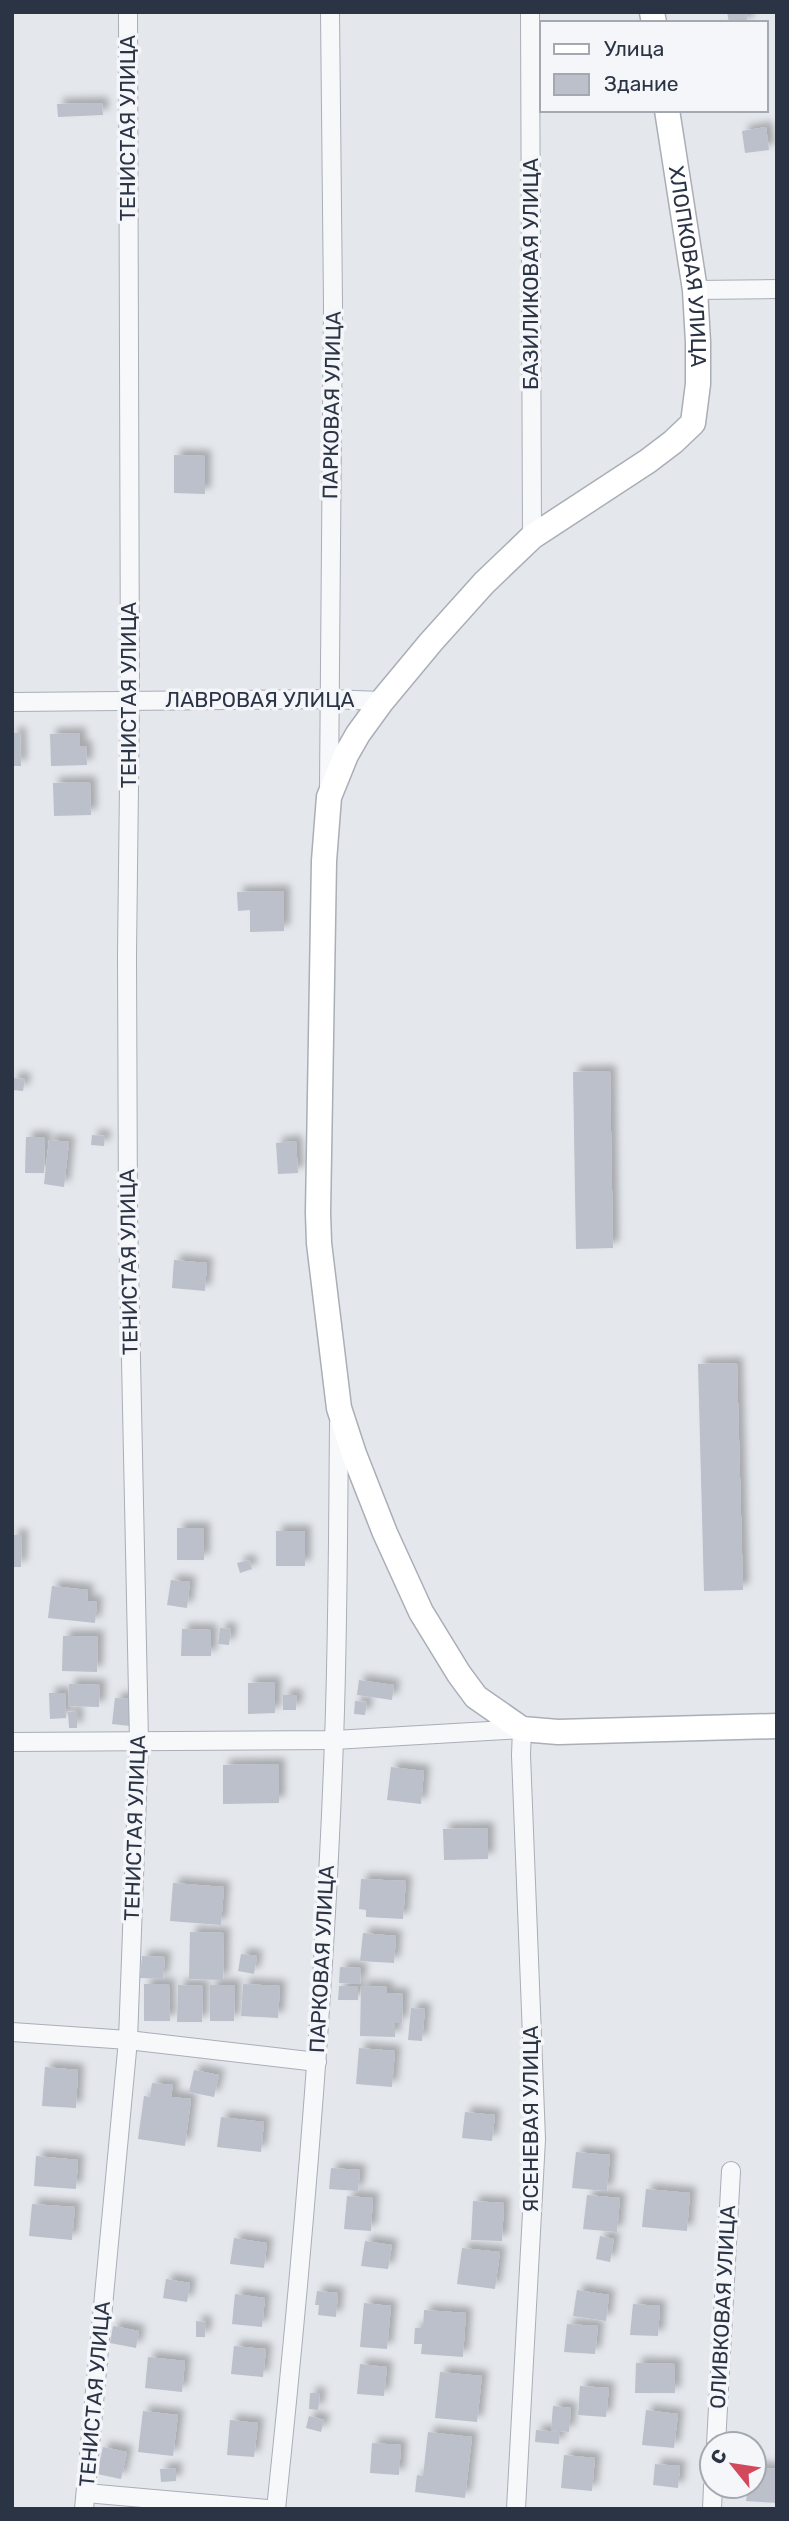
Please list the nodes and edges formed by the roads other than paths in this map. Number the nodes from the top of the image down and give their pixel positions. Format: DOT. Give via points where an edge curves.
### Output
graph roads {
  1 [pos="128,12"];
  2 [pos="330,12"];
  3 [pos="530,12"];
  4 [pos="667,112"];
  5 [pos="777,289"];
  6 [pos="695,290"];
  7 [pos="532,537"];
  8 [pos="328,699"];
  9 [pos="130,700"];
  10 [pos="382,701"];
  11 [pos="12,702"];
  12 [pos="329,797"];
  13 [pos="340,1408"];
  14 [pos="777,1726"];
  15 [pos="522,1729"];
  16 [pos="334,1740"];
  17 [pos="139,1741"];
  18 [pos="12,1742"];
  19 [pos="12,2032"];
  20 [pos="128,2040"];
  21 [pos="317,2062"];
  22 [pos="731,2171"];
  23 [pos="717,2430"];
  24 [pos="85,2501"];
  25 [pos="267,2509"];
  26 [pos="276,2509"];
  27 [pos="516,2509"];
  1 -- 9 [label="street, ТЕНИСТАЯ УЛИЦА"];
  2 -- 8 [label="street, ПАРКОВАЯ УЛИЦА" via="333,304"];
  3 -- 7 [label="street, БАЗИЛИКОВАЯ УЛИЦА"];
  4 -- 6 [label="street, ХЛОПКОВАЯ УЛИЦА"];
  5 -- 6 [label="street"];
  6 -- 7 [label="street, ХЛОПКОВАЯ УЛИЦА" via="698,356 693,423 648,461"];
  7 -- 10 [label="street" via="484,583"];
  8 -- 9 [label="street, ЛАВРОВАЯ УЛИЦА"];
  8 -- 10 [label="street, ЛАВРОВАЯ УЛИЦА"];
  8 -- 12 [label="street, ПАРКОВАЯ УЛИЦА"];
  9 -- 11 [label="street, ЛАВРОВАЯ УЛИЦА"];
  9 -- 17 [label="street, ТЕНИСТАЯ УЛИЦА" via="128,1217"];
  10 -- 12 [label="street" via="346,755"];
  12 -- 13 [label="street" via="318,1213"];
  13 -- 15 [label="street" via="370,1498 421,1612 477,1697"];
  13 -- 16 [label="street, ПАРКОВАЯ УЛИЦА"];
  14 -- 15 [label="street" via="582,1732"];
  15 -- 16 [label="street"];
  15 -- 27 [label="street, ЯСЕНЕВАЯ УЛИЦА" via="536,2139"];
  16 -- 17 [label="street"];
  16 -- 21 [label="street, ПАРКОВАЯ УЛИЦА"];
  17 -- 18 [label="street"];
  17 -- 20 [label="street, ТЕНИСТАЯ УЛИЦА"];
  19 -- 20 [label="street"];
  20 -- 21 [label="street"];
  20 -- 24 [label="street, ТЕНИСТАЯ УЛИЦА"];
  21 -- 26 [label="street, ПАРКОВАЯ УЛИЦА"];
  22 -- 23 [label="street, ОЛИВКОВАЯ УЛИЦА"];
  24 -- 25 [label="street"];
}
